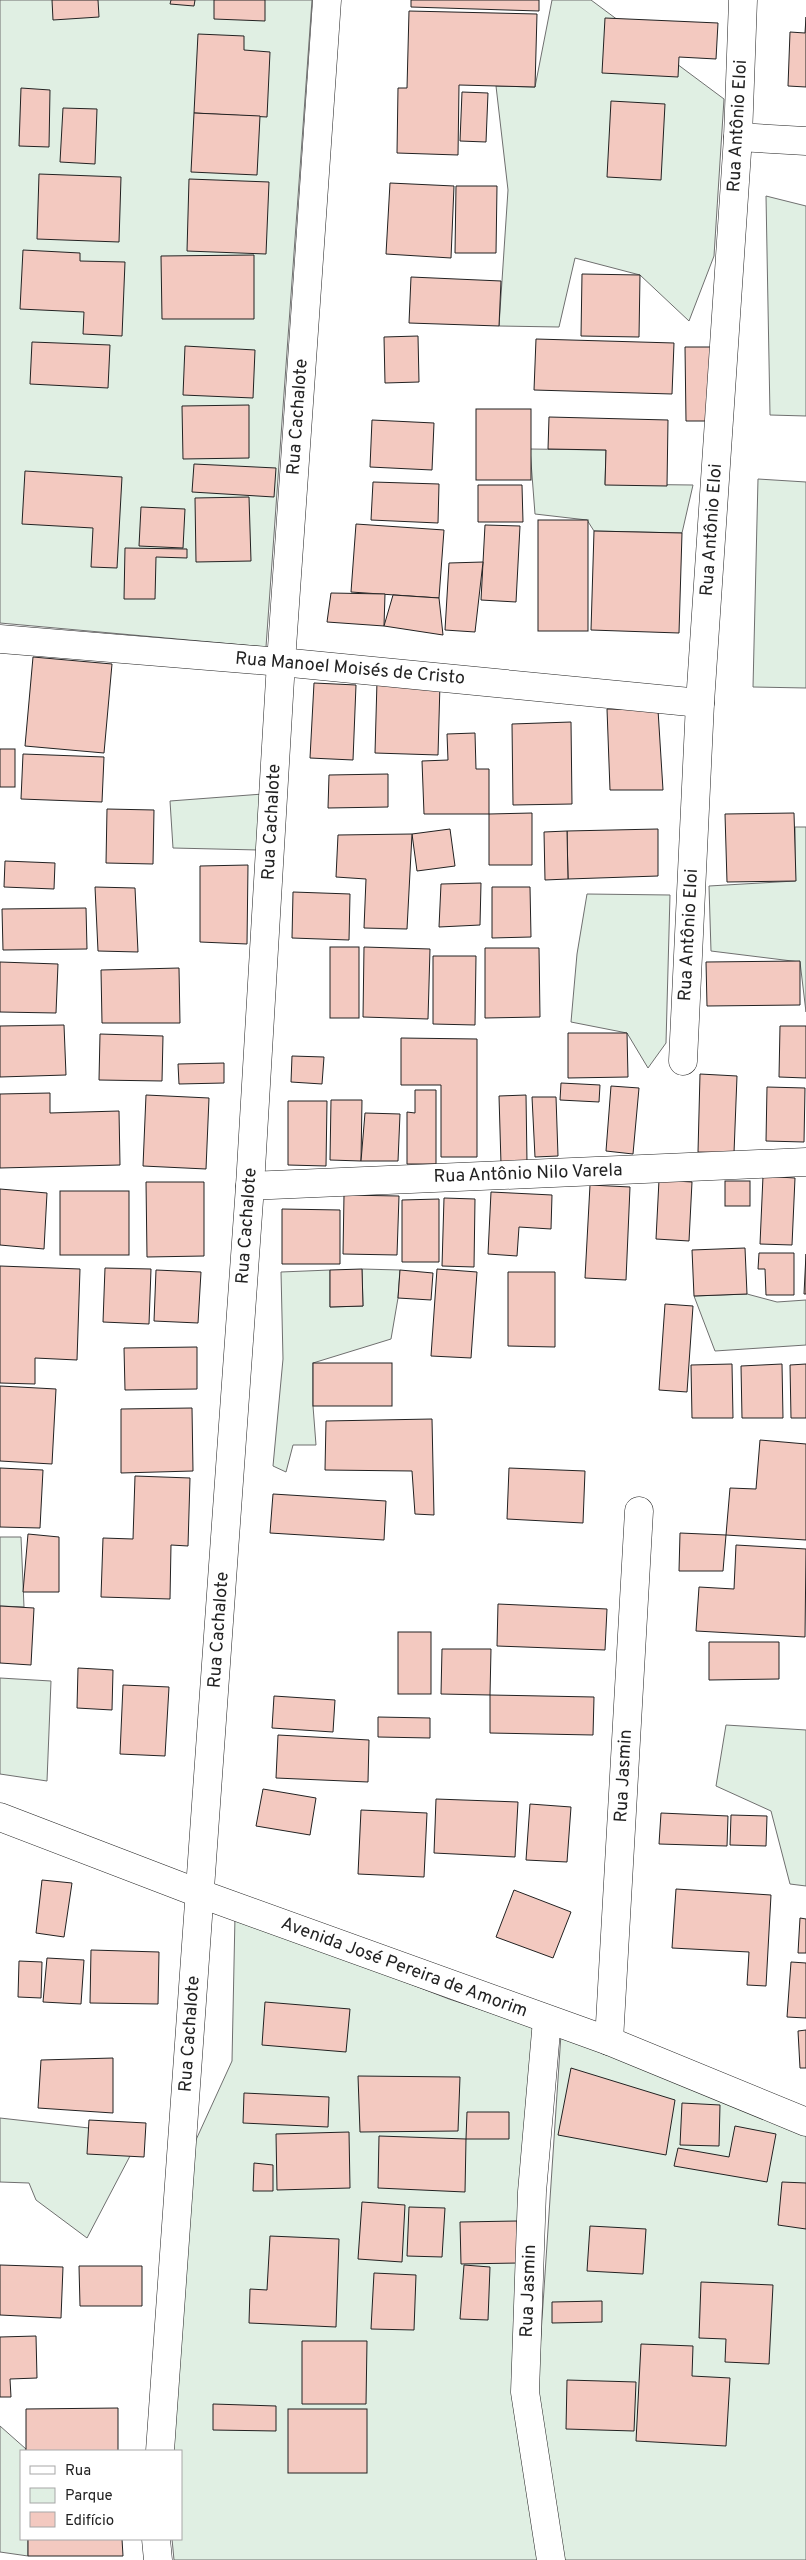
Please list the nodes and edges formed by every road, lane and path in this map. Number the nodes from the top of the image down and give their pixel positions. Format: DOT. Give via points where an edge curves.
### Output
graph roads {
  1 [pos="327,0"];
  2 [pos="743,0"];
  3 [pos="738,137"];
  4 [pos="806,141"];
  5 [pos="0,639"];
  6 [pos="281,662"];
  7 [pos="700,703"];
  8 [pos="683,1061"];
  9 [pos="806,1162"];
  10 [pos="250,1186"];
  11 [pos="639,1511"];
  12 [pos="0,1817"];
  13 [pos="201,1894"];
  14 [pos="547,2020"];
  15 [pos="609,2041"];
  16 [pos="806,2122"];
  17 [pos="160,2450"];
  18 [pos="156,2540"];
  19 [pos="158,2560"];
  20 [pos="551,2560"];
  1 -- 6 [label="street, Rua Cachalote"];
  2 -- 3 [label="street, Rua Antônio Eloi"];
  3 -- 4 [label="street"];
  3 -- 7 [label="street, Rua Antônio Eloi"];
  5 -- 6 [label="street, Rua Manoel Moisés de Cristo"];
  6 -- 7 [label="street, Rua Manoel Moisés de Cristo"];
  6 -- 10 [label="street, Rua Cachalote"];
  7 -- 8 [label="street, Rua Antônio Eloi"];
  9 -- 10 [label="street, Rua Antônio Nilo Varela"];
  10 -- 13 [label="street, Rua Cachalote"];
  11 -- 15 [label="street, Rua Jasmin"];
  12 -- 13 [label="street, Avenida José Pereira de Amorim"];
  13 -- 14 [label="street, Avenida José Pereira de Amorim"];
  13 -- 17 [label="street, Rua Cachalote"];
  14 -- 15 [label="street, Avenida José Pereira de Amorim"];
  14 -- 20 [label="street, Rua Jasmin" via="532,2192 525,2392"];
  15 -- 16 [label="street, Avenida José Pereira de Amorim"];
  18 -- 19 [label="street"];
}
